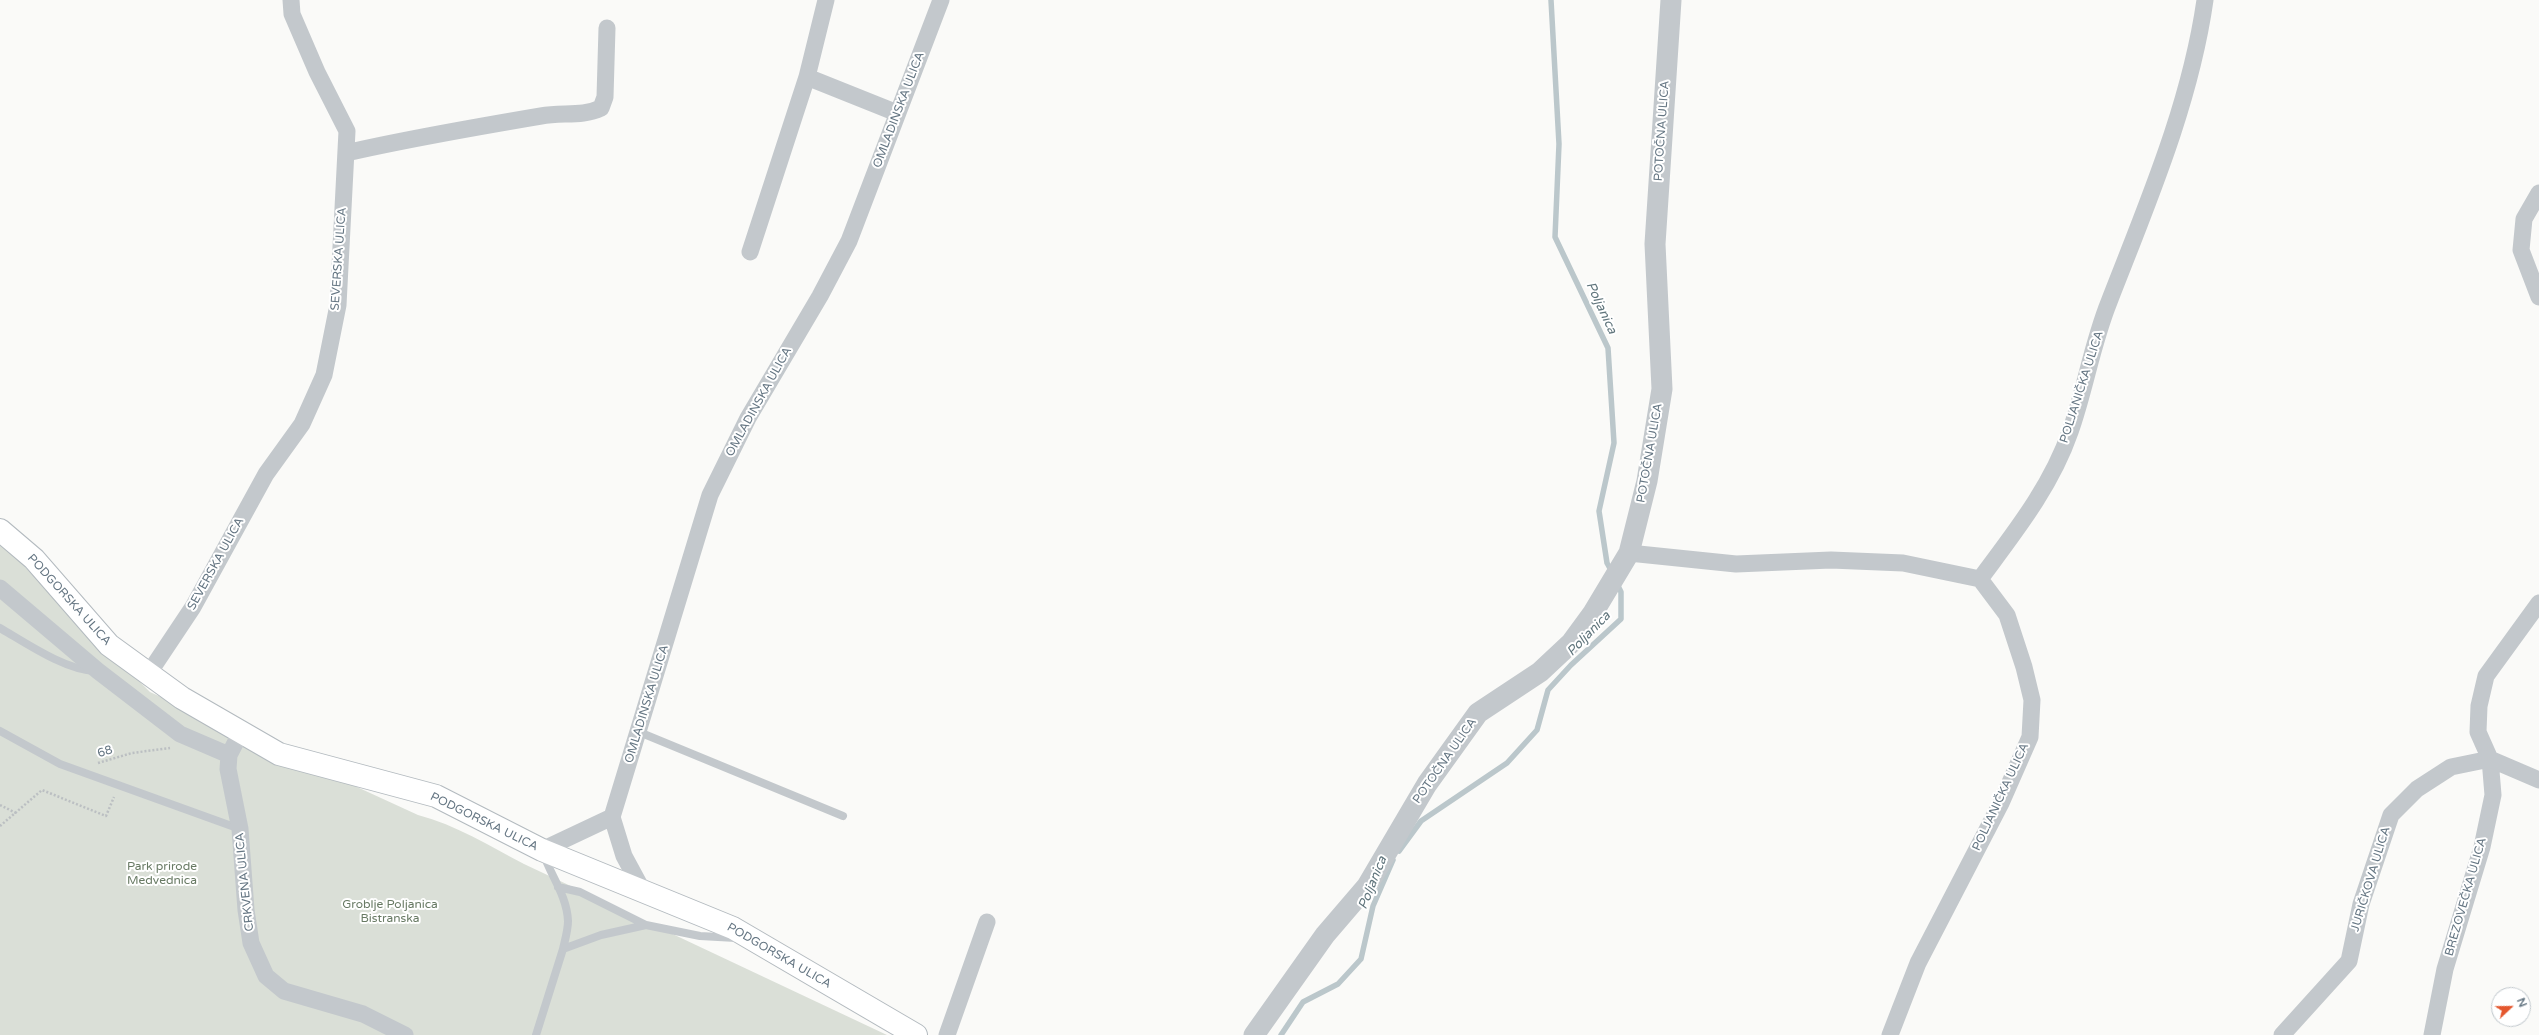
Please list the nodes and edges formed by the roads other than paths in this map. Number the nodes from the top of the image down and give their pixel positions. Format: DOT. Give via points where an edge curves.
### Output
graph roads {
  1 [pos="291,0"];
  2 [pos="826,0"];
  3 [pos="941,0"];
  4 [pos="1671,0"];
  5 [pos="2205,0"];
  6 [pos="607,28"];
  7 [pos="807,77"];
  8 [pos="897,113"];
  9 [pos="346,153"];
  10 [pos="2539,192"];
  11 [pos="750,252"];
  12 [pos="2539,297"];
  13 [pos="0,530"];
  14 [pos="1625,559"];
  15 [pos="1980,579"];
  16 [pos="0,588"];
  17 [pos="2539,603"];
  18 [pos="0,628"];
  19 [pos="98,672"];
  20 [pos="149,673"];
  21 [pos="0,731"];
  22 [pos="241,732"];
  23 [pos="638,732"];
  24 [pos="229,755"];
  25 [pos="2490,759"];
  26 [pos="2539,780"];
  27 [pos="843,816"];
  28 [pos="612,817"];
  29 [pos="240,829"];
  30 [pos="542,850"];
  31 [pos="558,887"];
  32 [pos="644,893"];
  33 [pos="987,922"];
  34 [pos="646,925"];
  35 [pos="751,938"];
  36 [pos="563,949"];
  37 [pos="405,1035"];
  38 [pos="536,1035"];
  39 [pos="916,1035"];
  40 [pos="947,1035"];
  41 [pos="1254,1035"];
  42 [pos="1890,1035"];
  43 [pos="2282,1035"];
  44 [pos="2432,1035"];
  1 -- 9 [label="street, SEVERSKA ULICA" via="292,14 317,72 347,131"];
  2 -- 7 [label="street"];
  3 -- 8 [label="street, OMLADINSKA ULICA"];
  4 -- 14 [label="street, POTOČNA ULICA" via="1655,244 1662,389 1647,481"];
  5 -- 15 [label="street, POLJANIČKA ULICA" via="2199,44 2173,131 2144,217 2108,304 2070,433 2036,502"];
  6 -- 9 [label="street" via="605,97 601,108 589,114 547,115 410,138"];
  7 -- 8 [label="street"];
  7 -- 11 [label="street"];
  8 -- 23 [label="street, OMLADINSKA ULICA" via="849,241 820,296 748,418 710,495"];
  9 -- 20 [label="street, SEVERSKA ULICA" via="338,305 324,375 302,424 266,474 193,607"];
  10 -- 12 [label="street" via="2524,219 2521,250"];
  13 -- 20 [label="main road, PODGORSKA ULICA" via="34,559 109,645"];
  14 -- 15 [label="street" via="1736,564 1831,560 1904,563"];
  14 -- 41 [label="street, POTOČNA ULICA" via="1571,643 1540,672 1478,713 1426,784 1367,886 1325,935"];
  15 -- 42 [label="street, POLJANIČKA ULICA" via="2007,615 2024,667 2032,700 2030,737 2001,803 1918,963"];
  16 -- 19 [label="street"];
  17 -- 25 [label="street, BREZOVEČKA ULICA" via="2486,676 2479,706 2478,732"];
  18 -- 19 [label="lane" via="84,671"];
  19 -- 24 [label="street" via="180,734"];
  20 -- 22 [label="main road, PODGORSKA ULICA" via="182,698"];
  21 -- 29 [label="lane" via="60,764"];
  22 -- 24 [label="street, CRKVENA ULICA"];
  22 -- 30 [label="main road, PODGORSKA ULICA" via="279,754 436,796"];
  23 -- 27 [label="lane"];
  23 -- 28 [label="street, OMLADINSKA ULICA"];
  24 -- 29 [label="street, CRKVENA ULICA" via="228,769"];
  25 -- 26 [label="street"];
  25 -- 43 [label="street, JURIČKOVA ULICA" via="2451,767 2417,789 2391,815 2361,904 2349,961"];
  25 -- 44 [label="street, BREZOVEČKA ULICA" via="2493,795 2482,847 2445,969"];
  28 -- 30 [label="street"];
  28 -- 32 [label="street" via="624,856"];
  29 -- 37 [label="street, CRKVENA ULICA" via="246,910 252,943 266,976 284,991 363,1014"];
  30 -- 31 [label="lane"];
  30 -- 32 [label="main road, PODGORSKA ULICA"];
  31 -- 34 [label="lane" via="580,892"];
  31 -- 36 [label="lane" via="565,901 568,922"];
  32 -- 35 [label="main road, PODGORSKA ULICA" via="733,928"];
  33 -- 40 [label="street"];
  34 -- 35 [label="lane" via="700,936"];
  34 -- 36 [label="lane" via="601,935"];
  35 -- 39 [label="main road, PODGORSKA ULICA"];
  36 -- 38 [label="lane"];
}
